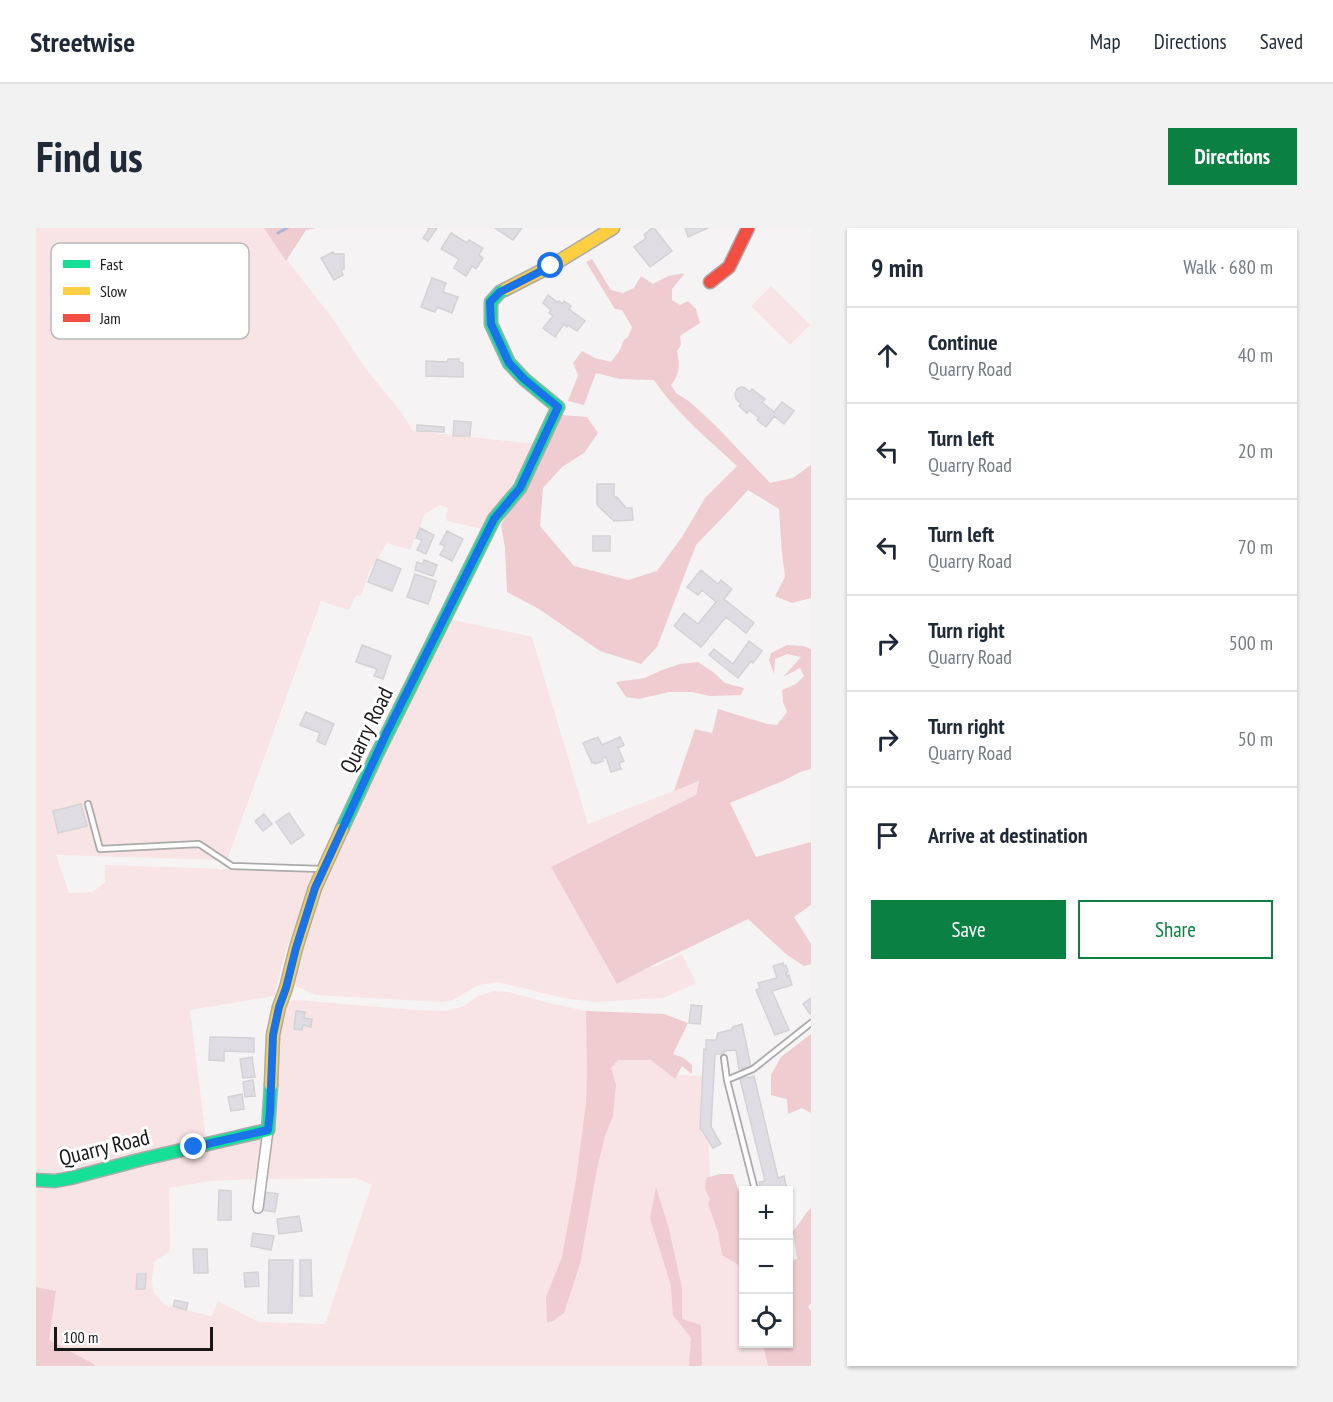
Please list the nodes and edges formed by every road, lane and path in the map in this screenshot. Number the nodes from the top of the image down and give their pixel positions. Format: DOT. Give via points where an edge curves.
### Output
graph roads {
  1 [pos="613,228"];
  2 [pos="748,228"];
  3 [pos="710,282"];
  4 [pos="88,804"];
  5 [pos="324,869"];
  6 [pos="811,1023"];
  7 [pos="724,1058"];
  8 [pos="727,1080"];
  9 [pos="268,1130"];
  10 [pos="36,1180"];
  11 [pos="754,1186"];
  12 [pos="258,1208"];
  1 -- 5 [label="street, Quarry Road" via="500,292 490,302 491,324 509,363 558,407 520,488 489,528"];
  2 -- 3 [label="street" via="729,267"];
  4 -- 5 [label="lane" via="100,849 199,844 232,866"];
  5 -- 9 [label="street, Quarry Road" via="279,1007 273,1035"];
  6 -- 8 [label="lane" via="753,1069"];
  7 -- 8 [label="lane"];
  8 -- 11 [label="lane"];
  9 -- 10 [label="street, Quarry Road" via="71,1178"];
  9 -- 12 [label="street"];
}
